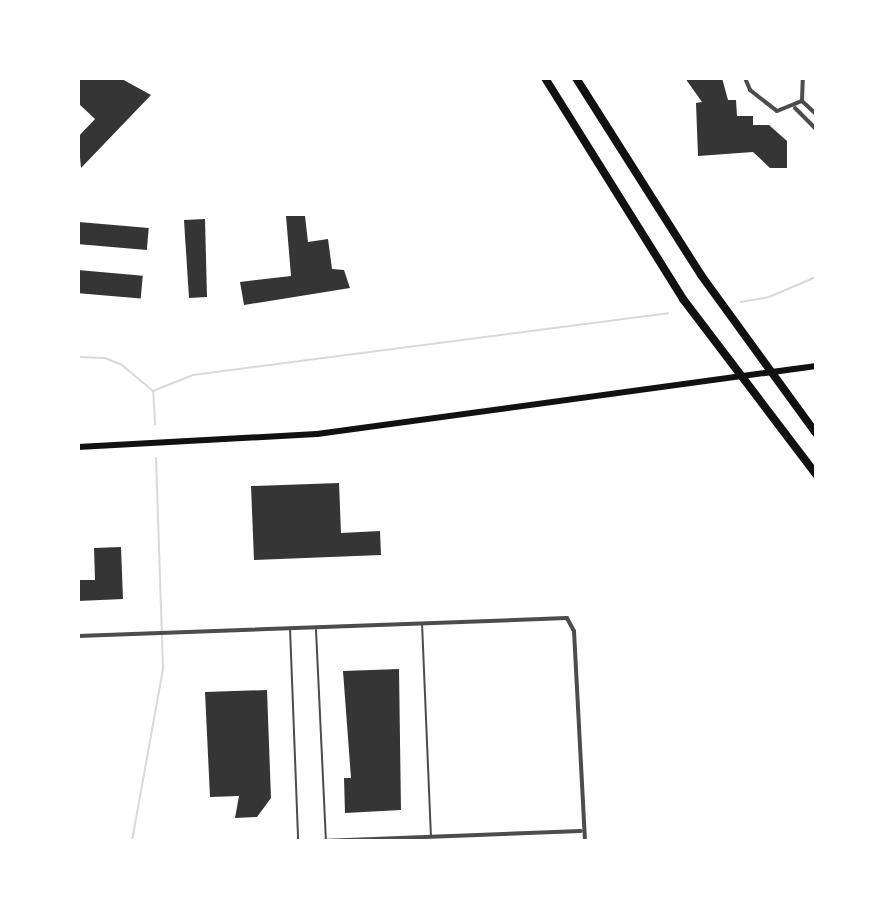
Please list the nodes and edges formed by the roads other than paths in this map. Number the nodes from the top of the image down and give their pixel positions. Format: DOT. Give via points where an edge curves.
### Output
graph roads {
  1 [pos="545,78"];
  2 [pos="576,78"];
  3 [pos="745,78"];
  4 [pos="803,78"];
  5 [pos="802,101"];
  6 [pos="795,108"];
  7 [pos="816,114"];
  8 [pos="816,129"];
  9 [pos="816,366"];
  10 [pos="816,433"];
  11 [pos="78,447"];
  12 [pos="816,474"];
  13 [pos="421,622"];
  14 [pos="316,626"];
  15 [pos="290,627"];
  16 [pos="78,636"];
  17 [pos="581,831"];
  18 [pos="431,837"];
  19 [pos="298,841"];
  20 [pos="324,841"];
  21 [pos="585,841"];
  1 -- 12 [label="highway" via="683,299"];
  2 -- 10 [label="highway" via="718,300"];
  3 -- 6 [label="street" via="770,109"];
  4 -- 5 [label="street"];
  5 -- 6 [label="street"];
  5 -- 7 [label="street"];
  6 -- 8 [label="street"];
  9 -- 11 [label="main road" via="317,434"];
  13 -- 14 [label="street"];
  13 -- 17 [label="street" via="563,616 570,621"];
  13 -- 18 [label="lane"];
  14 -- 15 [label="street"];
  14 -- 20 [label="lane"];
  15 -- 16 [label="street"];
  15 -- 19 [label="lane"];
  17 -- 18 [label="street"];
  17 -- 21 [label="street"];
  18 -- 20 [label="street"];
}
